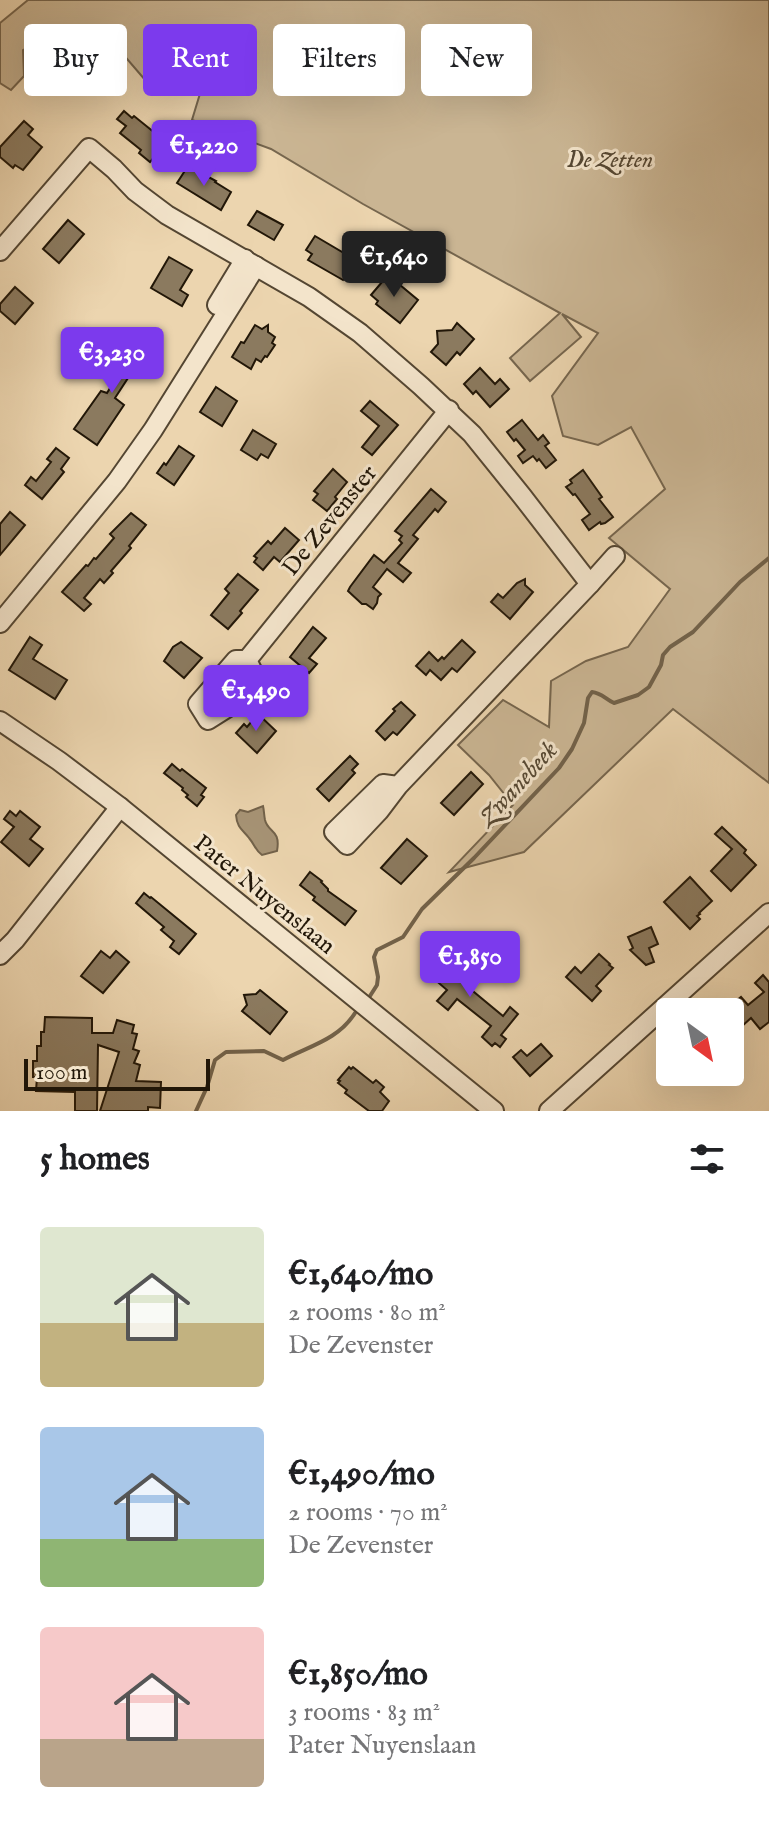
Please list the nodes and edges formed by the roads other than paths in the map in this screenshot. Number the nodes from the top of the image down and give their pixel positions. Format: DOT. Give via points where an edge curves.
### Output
graph roads {
  1 [pos="0,251"];
  2 [pos="250,263"];
  3 [pos="449,410"];
  4 [pos="615,556"];
  5 [pos="34,570"];
  6 [pos="590,584"];
  7 [pos="0,603"];
  8 [pos="0,623"];
  9 [pos="247,660"];
  10 [pos="0,721"];
  11 [pos="398,786"];
  12 [pos="120,807"];
  13 [pos="769,913"];
  14 [pos="0,955"];
  15 [pos="494,1111"];
  16 [pos="549,1111"];
  1 -- 2 [label="street" via="89,148 167,215"];
  2 -- 3 [label="street" via="360,333"];
  2 -- 5 [label="street" via="153,430"];
  3 -- 6 [label="street"];
  3 -- 9 [label="street, De Zevenster"];
  4 -- 6 [label="street"];
  5 -- 7 [label="street"];
  5 -- 8 [label="street"];
  6 -- 11 [label="street"];
  10 -- 12 [label="street, Pater Nuyenslaan"];
  12 -- 14 [label="street"];
  12 -- 15 [label="street, Pater Nuyenslaan"];
  13 -- 16 [label="street"];
}
